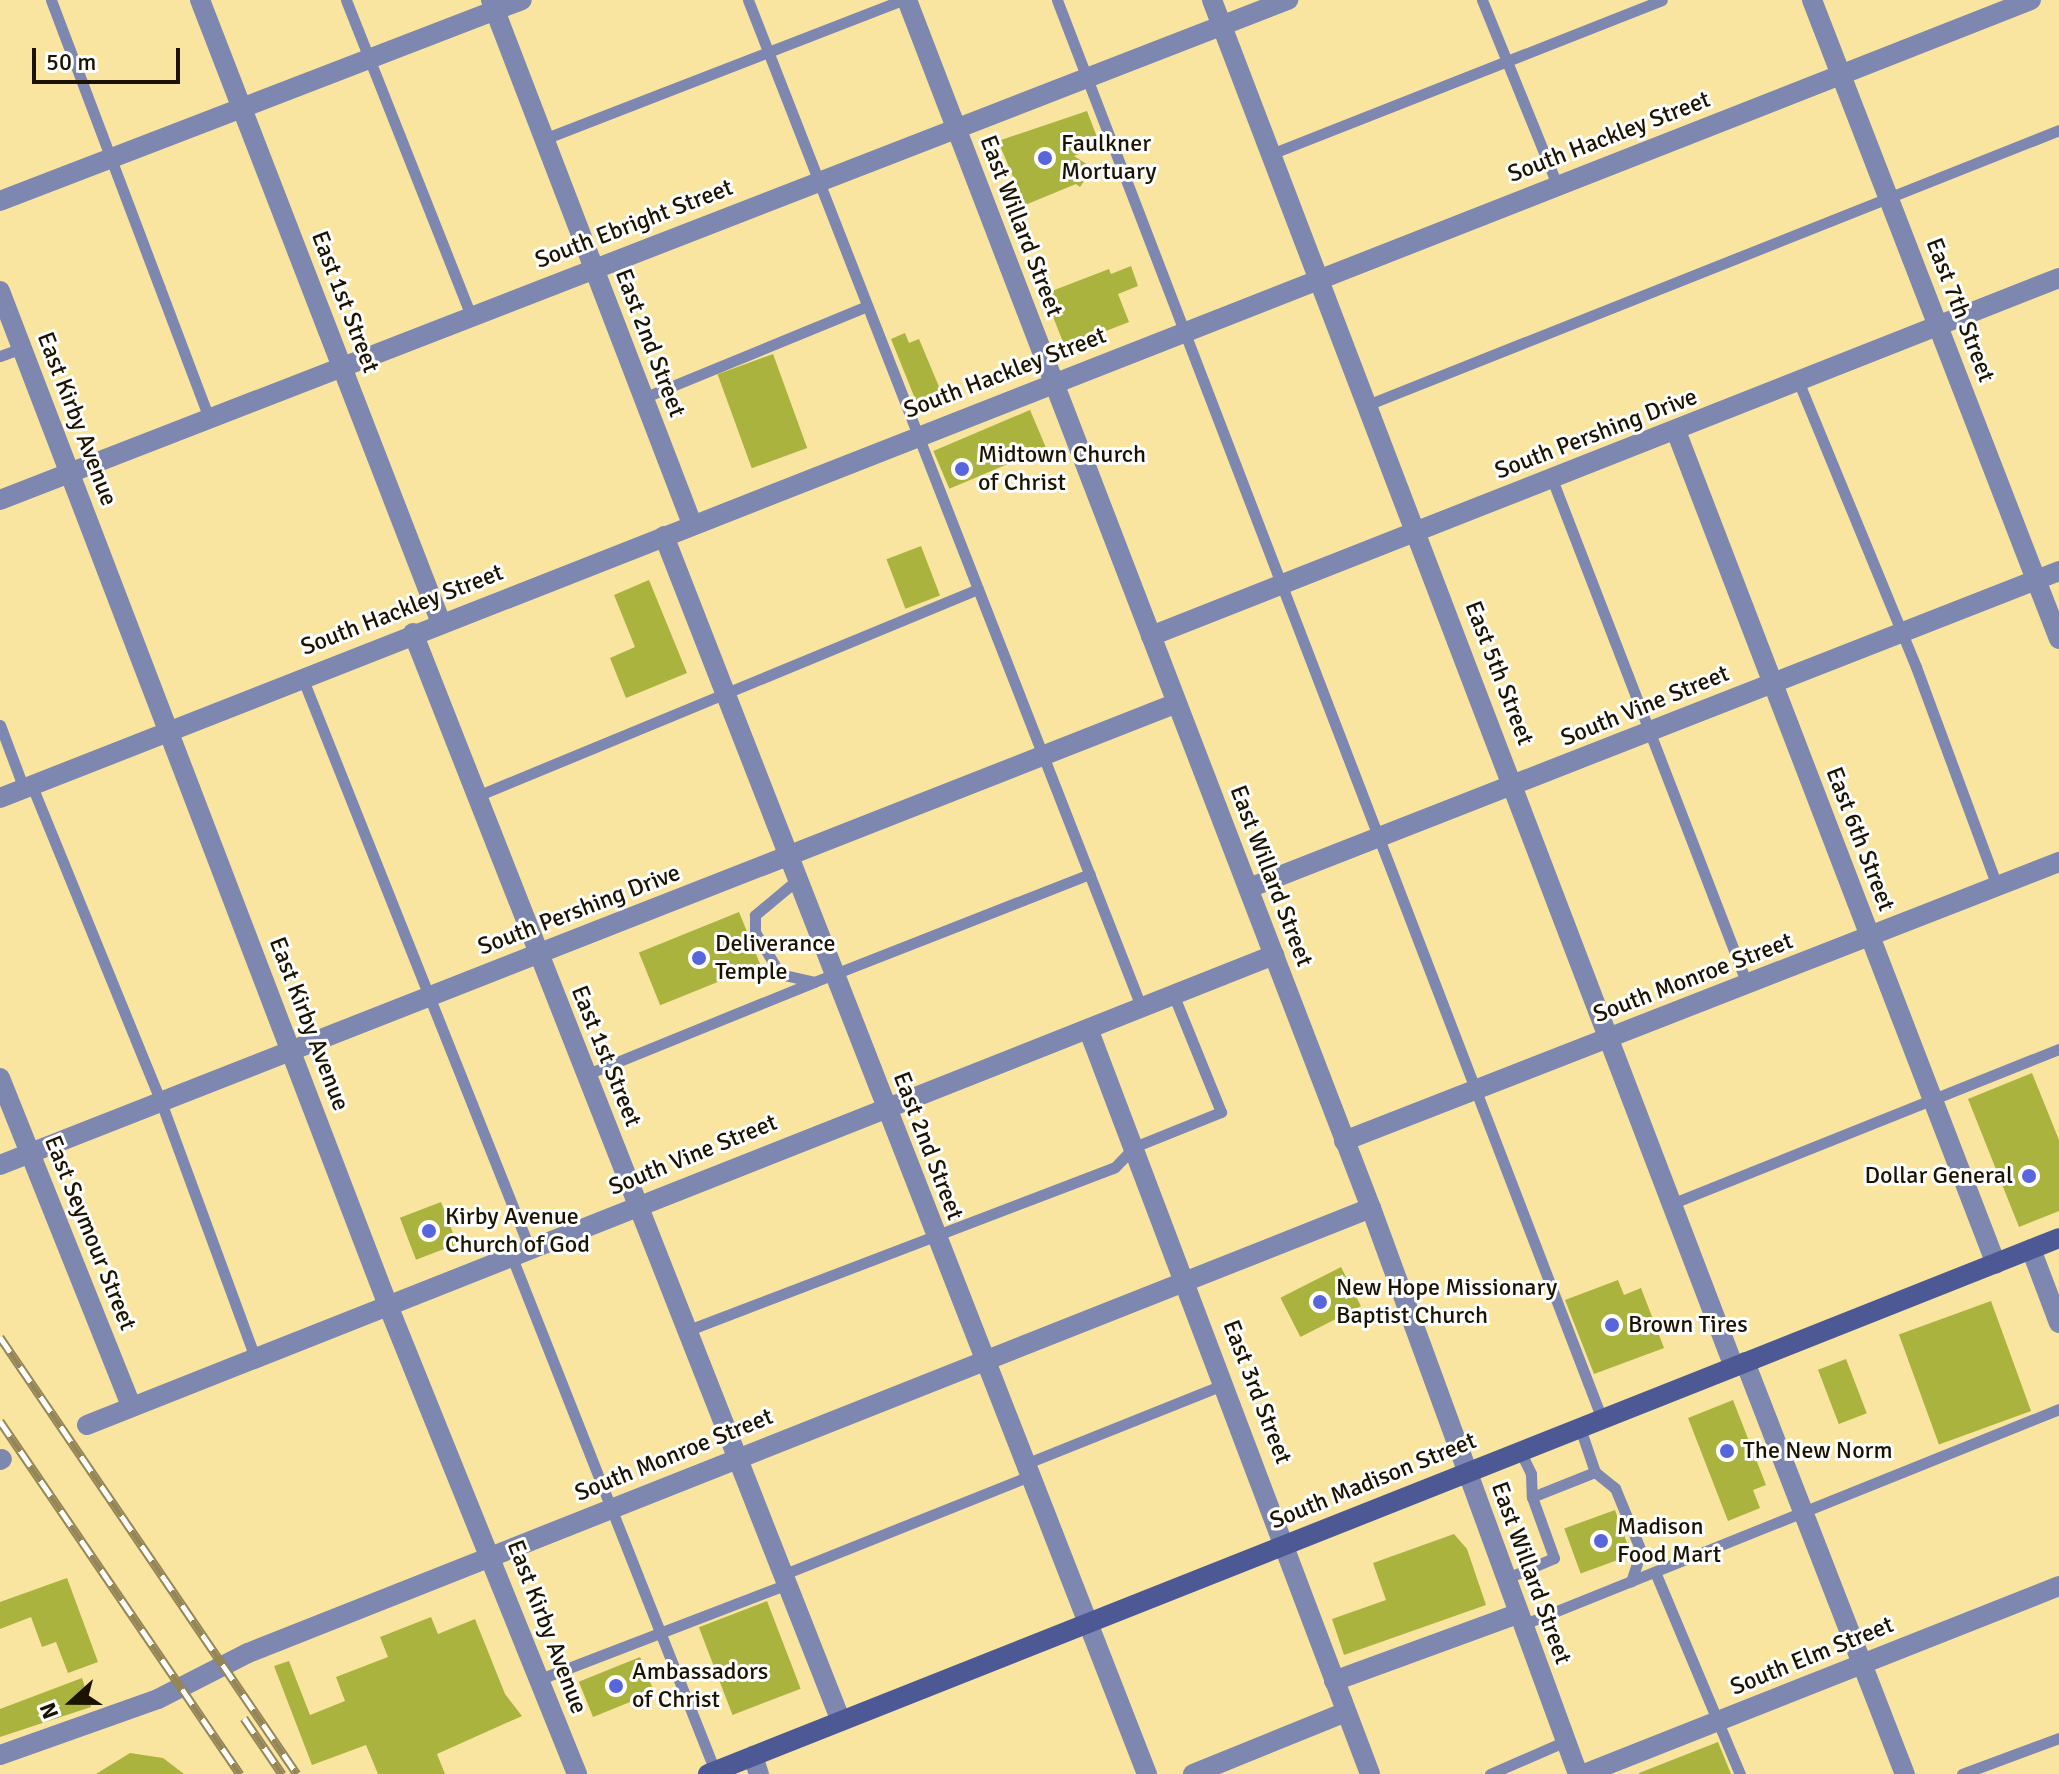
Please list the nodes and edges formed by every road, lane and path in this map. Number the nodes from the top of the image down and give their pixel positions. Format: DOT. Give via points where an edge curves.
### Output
graph roads {
  1 [pos="51,0"];
  2 [pos="200,0"];
  3 [pos="346,0"];
  4 [pos="522,0"];
  5 [pos="748,0"];
  6 [pos="904,0"];
  7 [pos="1057,0"];
  8 [pos="1212,0"];
  9 [pos="1288,0"];
  10 [pos="1482,0"];
  11 [pos="1662,0"];
  12 [pos="1812,0"];
  13 [pos="2031,0"];
  14 [pos="493,5"];
  15 [pos="1222,26"];
  16 [pos="769,51"];
  17 [pos="369,60"];
  18 [pos="1507,63"];
  19 [pos="1840,74"];
  20 [pos="1088,78"];
  21 [pos="242,109"];
  22 [pos="955,127"];
  23 [pos="2059,130"];
  24 [pos="544,139"];
  25 [pos="1271,154"];
  26 [pos="113,158"];
  27 [pos="818,180"];
  28 [pos="1557,185"];
  29 [pos="1889,200"];
  30 [pos="0,201"];
  31 [pos="593,268"];
  32 [pos="1318,278"];
  33 [pos="2059,278"];
  34 [pos="0,291"];
  35 [pos="867,306"];
  36 [pos="471,315"];
  37 [pos="1939,327"];
  38 [pos="1183,331"];
  39 [pos="22,348"];
  40 [pos="0,356"];
  41 [pos="341,366"];
  42 [pos="1054,382"];
  43 [pos="1799,383"];
  44 [pos="643,398"];
  45 [pos="1367,405"];
  46 [pos="209,418"];
  47 [pos="1676,431"];
  48 [pos="918,435"];
  49 [pos="70,472"];
  50 [pos="1552,479"];
  51 [pos="0,500"];
  52 [pos="692,524"];
  53 [pos="1416,532"];
  54 [pos="664,536"];
  55 [pos="2059,571"];
  56 [pos="2036,580"];
  57 [pos="1282,585"];
  58 [pos="978,589"];
  59 [pos="441,623"];
  60 [pos="1902,632"];
  61 [pos="413,633"];
  62 [pos="1151,636"];
  63 [pos="2059,639"];
  64 [pos="302,677"];
  65 [pos="1774,683"];
  66 [pos="726,696"];
  67 [pos="1177,703"];
  68 [pos="0,725"];
  69 [pos="169,729"];
  70 [pos="1648,733"];
  71 [pos="1043,756"];
  72 [pos="1515,786"];
  73 [pos="28,787"];
  74 [pos="477,796"];
  75 [pos="0,798"];
  76 [pos="1380,838"];
  77 [pos="787,856"];
  78 [pos="2059,862"];
  79 [pos="1090,874"];
  80 [pos="797,880"];
  81 [pos="1997,886"];
  82 [pos="1249,888"];
  83 [pos="1870,937"];
  84 [pos="537,954"];
  85 [pos="1274,955"];
  86 [pos="824,979"];
  87 [pos="1747,984"];
  88 [pos="1174,996"];
  89 [pos="426,997"];
  90 [pos="1142,1009"];
  91 [pos="1089,1031"];
  92 [pos="1611,1038"];
  93 [pos="2059,1049"];
  94 [pos="291,1051"];
  95 [pos="585,1075"];
  96 [pos="0,1078"];
  97 [pos="1476,1089"];
  98 [pos="1933,1098"];
  99 [pos="161,1102"];
  100 [pos="886,1107"];
  101 [pos="1344,1141"];
  102 [pos="1134,1147"];
  103 [pos="30,1154"];
  104 [pos="0,1165"];
  105 [pos="1671,1204"];
  106 [pos="637,1205"];
  107 [pos="1371,1208"];
  108 [pos="935,1238"];
  109 [pos="2059,1238"];
  110 [pos="2031,1249"];
  111 [pos="520,1251"];
  112 [pos="1996,1264"];
  113 [pos="1186,1281"];
  114 [pos="387,1303"];
  115 [pos="2059,1323"];
  116 [pos="686,1331"];
  117 [pos="255,1357"];
  118 [pos="983,1360"];
  119 [pos="1740,1365"];
  120 [pos="1226,1383"];
  121 [pos="131,1406"];
  122 [pos="2059,1409"];
  123 [pos="1602,1419"];
  124 [pos="87,1425"];
  125 [pos="1580,1428"];
  126 [pos="1520,1451"];
  127 [pos="735,1458"];
  128 [pos="1027,1470"];
  129 [pos="1595,1472"];
  130 [pos="1466,1474"];
  131 [pos="1532,1497"];
  132 [pos="613,1507"];
  133 [pos="1803,1512"];
  134 [pos="1285,1544"];
  135 [pos="492,1556"];
  136 [pos="1655,1572"];
  137 [pos="784,1580"];
  138 [pos="1504,1580"];
  139 [pos="1631,1581"];
  140 [pos="2059,1586"];
  141 [pos="1519,1619"];
  142 [pos="1088,1622"];
  143 [pos="661,1634"];
  144 [pos="1862,1664"];
  145 [pos="540,1679"];
  146 [pos="1334,1681"];
  147 [pos="1346,1712"];
  148 [pos="841,1721"];
  149 [pos="1719,1721"];
  150 [pos="2059,1738"];
  151 [pos="1566,1741"];
  152 [pos="0,1755"];
  153 [pos="756,1765"];
  154 [pos="711,1773"];
  155 [pos="577,1774"];
  156 [pos="1147,1774"];
  157 [pos="1193,1774"];
  158 [pos="1370,1774"];
  159 [pos="1490,1774"];
  160 [pos="1581,1774"];
  161 [pos="1740,1774"];
  162 [pos="1905,1774"];
  163 [pos="1962,1774"];
  1 -- 26 [label="lane"];
  2 -- 21 [label="street, East 1st Street"];
  3 -- 17 [label="lane"];
  4 -- 14 [label="street"];
  5 -- 16 [label="lane"];
  6 -- 16 [label="lane"];
  6 -- 22 [label="street, East Willard Street"];
  7 -- 20 [label="lane"];
  8 -- 15 [label="street, East 5th Street"];
  9 -- 15 [label="street, South Ebright Street"];
  10 -- 18 [label="lane"];
  11 -- 18 [label="lane"];
  12 -- 19 [label="street, East 7th Street"];
  13 -- 19 [label="street, South Hackley Street"];
  14 -- 17 [label="street"];
  14 -- 24 [label="street, East 2nd Street"];
  15 -- 20 [label="street, South Ebright Street"];
  15 -- 25 [label="street, East 5th Street"];
  16 -- 24 [label="lane"];
  16 -- 27 [label="lane"];
  17 -- 21 [label="street"];
  17 -- 36 [label="lane"];
  18 -- 25 [label="lane"];
  18 -- 28 [label="lane"];
  19 -- 28 [label="street, South Hackley Street"];
  19 -- 29 [label="street, East 7th Street"];
  20 -- 22 [label="street, South Ebright Street"];
  20 -- 38 [label="lane"];
  21 -- 26 [label="street"];
  21 -- 41 [label="street, East 1st Street"];
  22 -- 27 [label="street, South Ebright Street"];
  22 -- 42 [label="street, East Willard Street"];
  23 -- 29 [label="lane"];
  24 -- 31 [label="street, East 2nd Street"];
  25 -- 32 [label="street, East 5th Street"];
  26 -- 30 [label="street"];
  26 -- 46 [label="lane"];
  27 -- 31 [label="street, South Ebright Street"];
  27 -- 35 [label="lane"];
  28 -- 32 [label="street, South Hackley Street"];
  29 -- 37 [label="street, East 7th Street"];
  29 -- 45 [label="lane"];
  31 -- 36 [label="street, South Ebright Street"];
  31 -- 44 [label="street, East 2nd Street"];
  32 -- 38 [label="street, South Hackley Street"];
  32 -- 45 [label="street, East 5th Street"];
  33 -- 37 [label="street, South Pershing Drive"];
  34 -- 39 [label="street, East Kirby Avenue"];
  35 -- 44 [label="lane"];
  35 -- 48 [label="lane"];
  36 -- 41 [label="street, South Ebright Street"];
  37 -- 43 [label="street, South Pershing Drive"];
  37 -- 56 [label="street, East 7th Street"];
  38 -- 42 [label="street, South Hackley Street"];
  38 -- 57 [label="lane"];
  39 -- 40 [label="lane"];
  39 -- 49 [label="street, East Kirby Avenue"];
  41 -- 46 [label="street, South Ebright Street"];
  41 -- 59 [label="street, East 1st Street"];
  42 -- 48 [label="street, South Hackley Street"];
  42 -- 62 [label="street, East Willard Street"];
  43 -- 47 [label="street, South Pershing Drive"];
  43 -- 60 [label="lane"];
  44 -- 52 [label="street, East 2nd Street"];
  45 -- 53 [label="street, East 5th Street"];
  46 -- 49 [label="street, South Ebright Street"];
  47 -- 50 [label="street, South Pershing Drive"];
  47 -- 65 [label="street, East 6th Street"];
  48 -- 52 [label="street, South Hackley Street"];
  48 -- 58 [label="lane"];
  49 -- 51 [label="street, South Ebright Street"];
  49 -- 69 [label="street, East Kirby Avenue"];
  50 -- 53 [label="street, South Pershing Drive"];
  50 -- 70 [label="lane"];
  52 -- 54 [label="street, South Hackley Street"];
  53 -- 57 [label="street, South Pershing Drive"];
  53 -- 72 [label="street, East 5th Street"];
  54 -- 59 [label="street, South Hackley Street"];
  54 -- 66 [label="street, East 2nd Street"];
  55 -- 56 [label="street, South Vine Street"];
  56 -- 60 [label="street, South Vine Street"];
  56 -- 63 [label="street, East 7th Street"];
  57 -- 62 [label="street, South Pershing Drive"];
  57 -- 76 [label="lane"];
  58 -- 66 [label="lane"];
  58 -- 71 [label="lane"];
  59 -- 61 [label="street, South Hackley Street"];
  60 -- 65 [label="street, South Vine Street"];
  60 -- 81 [label="lane"];
  61 -- 64 [label="street, South Hackley Street"];
  61 -- 74 [label="street, East 1st Street"];
  62 -- 67 [label="street, East Willard Street"];
  64 -- 69 [label="street, South Hackley Street"];
  64 -- 89 [label="lane"];
  65 -- 70 [label="street, South Vine Street"];
  65 -- 83 [label="street, East 6th Street"];
  66 -- 74 [label="lane"];
  66 -- 77 [label="street, East 2nd Street"];
  67 -- 71 [label="street, South Pershing Drive"];
  67 -- 82 [label="street, East Willard Street"];
  68 -- 73 [label="lane"];
  69 -- 73 [label="street, South Hackley Street"];
  69 -- 94 [label="street, East Kirby Avenue"];
  70 -- 72 [label="street, South Vine Street"];
  70 -- 87 [label="lane"];
  71 -- 77 [label="street, South Pershing Drive"];
  71 -- 79 [label="lane"];
  72 -- 76 [label="street, South Vine Street"];
  72 -- 92 [label="street, East 5th Street"];
  73 -- 75 [label="street, South Hackley Street"];
  73 -- 99 [label="lane"];
  74 -- 84 [label="street, East 1st Street"];
  76 -- 82 [label="street, South Vine Street"];
  76 -- 97 [label="lane"];
  77 -- 80 [label="street, East 2nd Street"];
  77 -- 84 [label="street, South Pershing Drive"];
  78 -- 81 [label="street, South Monroe Street"];
  79 -- 86 [label="lane"];
  79 -- 90 [label="lane"];
  80 -- 86 [label="street, East 2nd Street"];
  80 -- 86 [label="lane" via="755,915 755,932 780,974"];
  81 -- 83 [label="street, South Monroe Street"];
  82 -- 85 [label="street, East Willard Street"];
  83 -- 87 [label="street, South Monroe Street"];
  83 -- 98 [label="street, East 6th Street"];
  84 -- 89 [label="street, South Pershing Drive"];
  84 -- 95 [label="street, East 1st Street"];
  85 -- 88 [label="street, South Vine Street"];
  85 -- 101 [label="street, East Willard Street"];
  86 -- 95 [label="lane"];
  86 -- 100 [label="street, East 2nd Street"];
  87 -- 92 [label="street, South Monroe Street"];
  88 -- 90 [label="street, South Vine Street"];
  88 -- 102 [label="lane" via="1221,1112"];
  89 -- 94 [label="street, South Pershing Drive"];
  89 -- 111 [label="lane"];
  90 -- 91 [label="street, South Vine Street"];
  91 -- 100 [label="street, South Vine Street"];
  91 -- 102 [label="street, East 3rd Street"];
  92 -- 97 [label="street, South Monroe Street"];
  92 -- 105 [label="street, East 5th Street"];
  93 -- 98 [label="lane"];
  94 -- 99 [label="street, South Pershing Drive"];
  94 -- 114 [label="street, East Kirby Avenue"];
  95 -- 106 [label="street, East 1st Street"];
  96 -- 103 [label="street, East Seymour Street"];
  97 -- 101 [label="street, South Monroe Street"];
  97 -- 123 [label="lane"];
  98 -- 105 [label="lane"];
  98 -- 112 [label="street, East 6th Street"];
  99 -- 103 [label="street, South Pershing Drive"];
  99 -- 117 [label="lane"];
  100 -- 106 [label="street, South Vine Street"];
  100 -- 108 [label="street, East 2nd Street"];
  101 -- 107 [label="street, East Willard Street"];
  102 -- 108 [label="lane" via="1115,1167"];
  102 -- 113 [label="street, East 3rd Street"];
  103 -- 104 [label="street, South Pershing Drive"];
  103 -- 121 [label="street, East Seymour Street"];
  105 -- 119 [label="street, East 5th Street"];
  106 -- 111 [label="street, South Vine Street"];
  106 -- 116 [label="street, East 1st Street"];
  107 -- 113 [label="street, South Monroe Street"];
  107 -- 130 [label="street, East Willard Street"];
  108 -- 116 [label="lane"];
  108 -- 118 [label="street, East 2nd Street"];
  109 -- 110 [label="main road, South Madison Street"];
  110 -- 112 [label="main road, South Madison Street"];
  110 -- 115 [label="street"];
  111 -- 114 [label="street, South Vine Street"];
  111 -- 132 [label="lane"];
  112 -- 119 [label="main road, South Madison Street"];
  113 -- 118 [label="street, South Monroe Street"];
  113 -- 120 [label="street, East 3rd Street"];
  114 -- 117 [label="street, South Vine Street"];
  114 -- 135 [label="street, East Kirby Avenue"];
  116 -- 127 [label="street, East 1st Street"];
  117 -- 121 [label="street, South Vine Street"];
  118 -- 127 [label="street, South Monroe Street"];
  118 -- 128 [label="street, East 2nd Street"];
  119 -- 123 [label="main road, South Madison Street"];
  119 -- 133 [label="street, East 5th Street"];
  120 -- 128 [label="lane"];
  120 -- 134 [label="street, East 3rd Street"];
  121 -- 124 [label="street, South Vine Street"];
  122 -- 133 [label="lane"];
  123 -- 125 [label="main road, South Madison Street"];
  125 -- 126 [label="main road, South Madison Street"];
  125 -- 129 [label="lane"];
  126 -- 130 [label="main road, South Madison Street"];
  126 -- 131 [label="lane" via="1531,1474"];
  127 -- 132 [label="street, South Monroe Street"];
  127 -- 137 [label="street, East 1st Street"];
  128 -- 137 [label="lane"];
  128 -- 142 [label="street, East 2nd Street"];
  129 -- 131 [label="lane"];
  129 -- 139 [label="lane" via="1615,1488 1641,1551"];
  130 -- 134 [label="main road, South Madison Street"];
  130 -- 138 [label="street, East Willard Street"];
  131 -- 138 [label="lane" via="1554,1558"];
  132 -- 135 [label="street, South Monroe Street"];
  132 -- 143 [label="lane"];
  133 -- 136 [label="lane"];
  133 -- 144 [label="street, East 5th Street"];
  134 -- 142 [label="main road, South Madison Street"];
  134 -- 146 [label="street, East 3rd Street"];
  135 -- 145 [label="street, East Kirby Avenue"];
  135 -- 152 [label="street, South Monroe Street" via="248,1653 158,1699"];
  136 -- 139 [label="lane"];
  136 -- 149 [label="lane"];
  137 -- 143 [label="lane"];
  137 -- 148 [label="street, East 1st Street"];
  138 -- 141 [label="street, East Willard Street"];
  139 -- 141 [label="lane"];
  140 -- 144 [label="street, South Elm Street"];
  141 -- 146 [label="street"];
  141 -- 151 [label="street, East Willard Street"];
  142 -- 148 [label="main road, South Madison Street"];
  142 -- 156 [label="street, East 2nd Street"];
  143 -- 145 [label="lane"];
  143 -- 154 [label="lane"];
  144 -- 149 [label="street, South Elm Street"];
  144 -- 162 [label="street, East 5th Street"];
  145 -- 155 [label="street, East Kirby Avenue"];
  146 -- 147 [label="street, East 3rd Street"];
  147 -- 157 [label="street"];
  147 -- 158 [label="street, East 3rd Street"];
  148 -- 153 [label="main road, South Madison Street"];
  149 -- 160 [label="street, South Elm Street"];
  149 -- 161 [label="lane"];
  150 -- 163 [label="lane"];
  151 -- 159 [label="lane"];
  151 -- 160 [label="street, East Willard Street"];
  153 -- 154 [label="main road, South Madison Street"];
}
